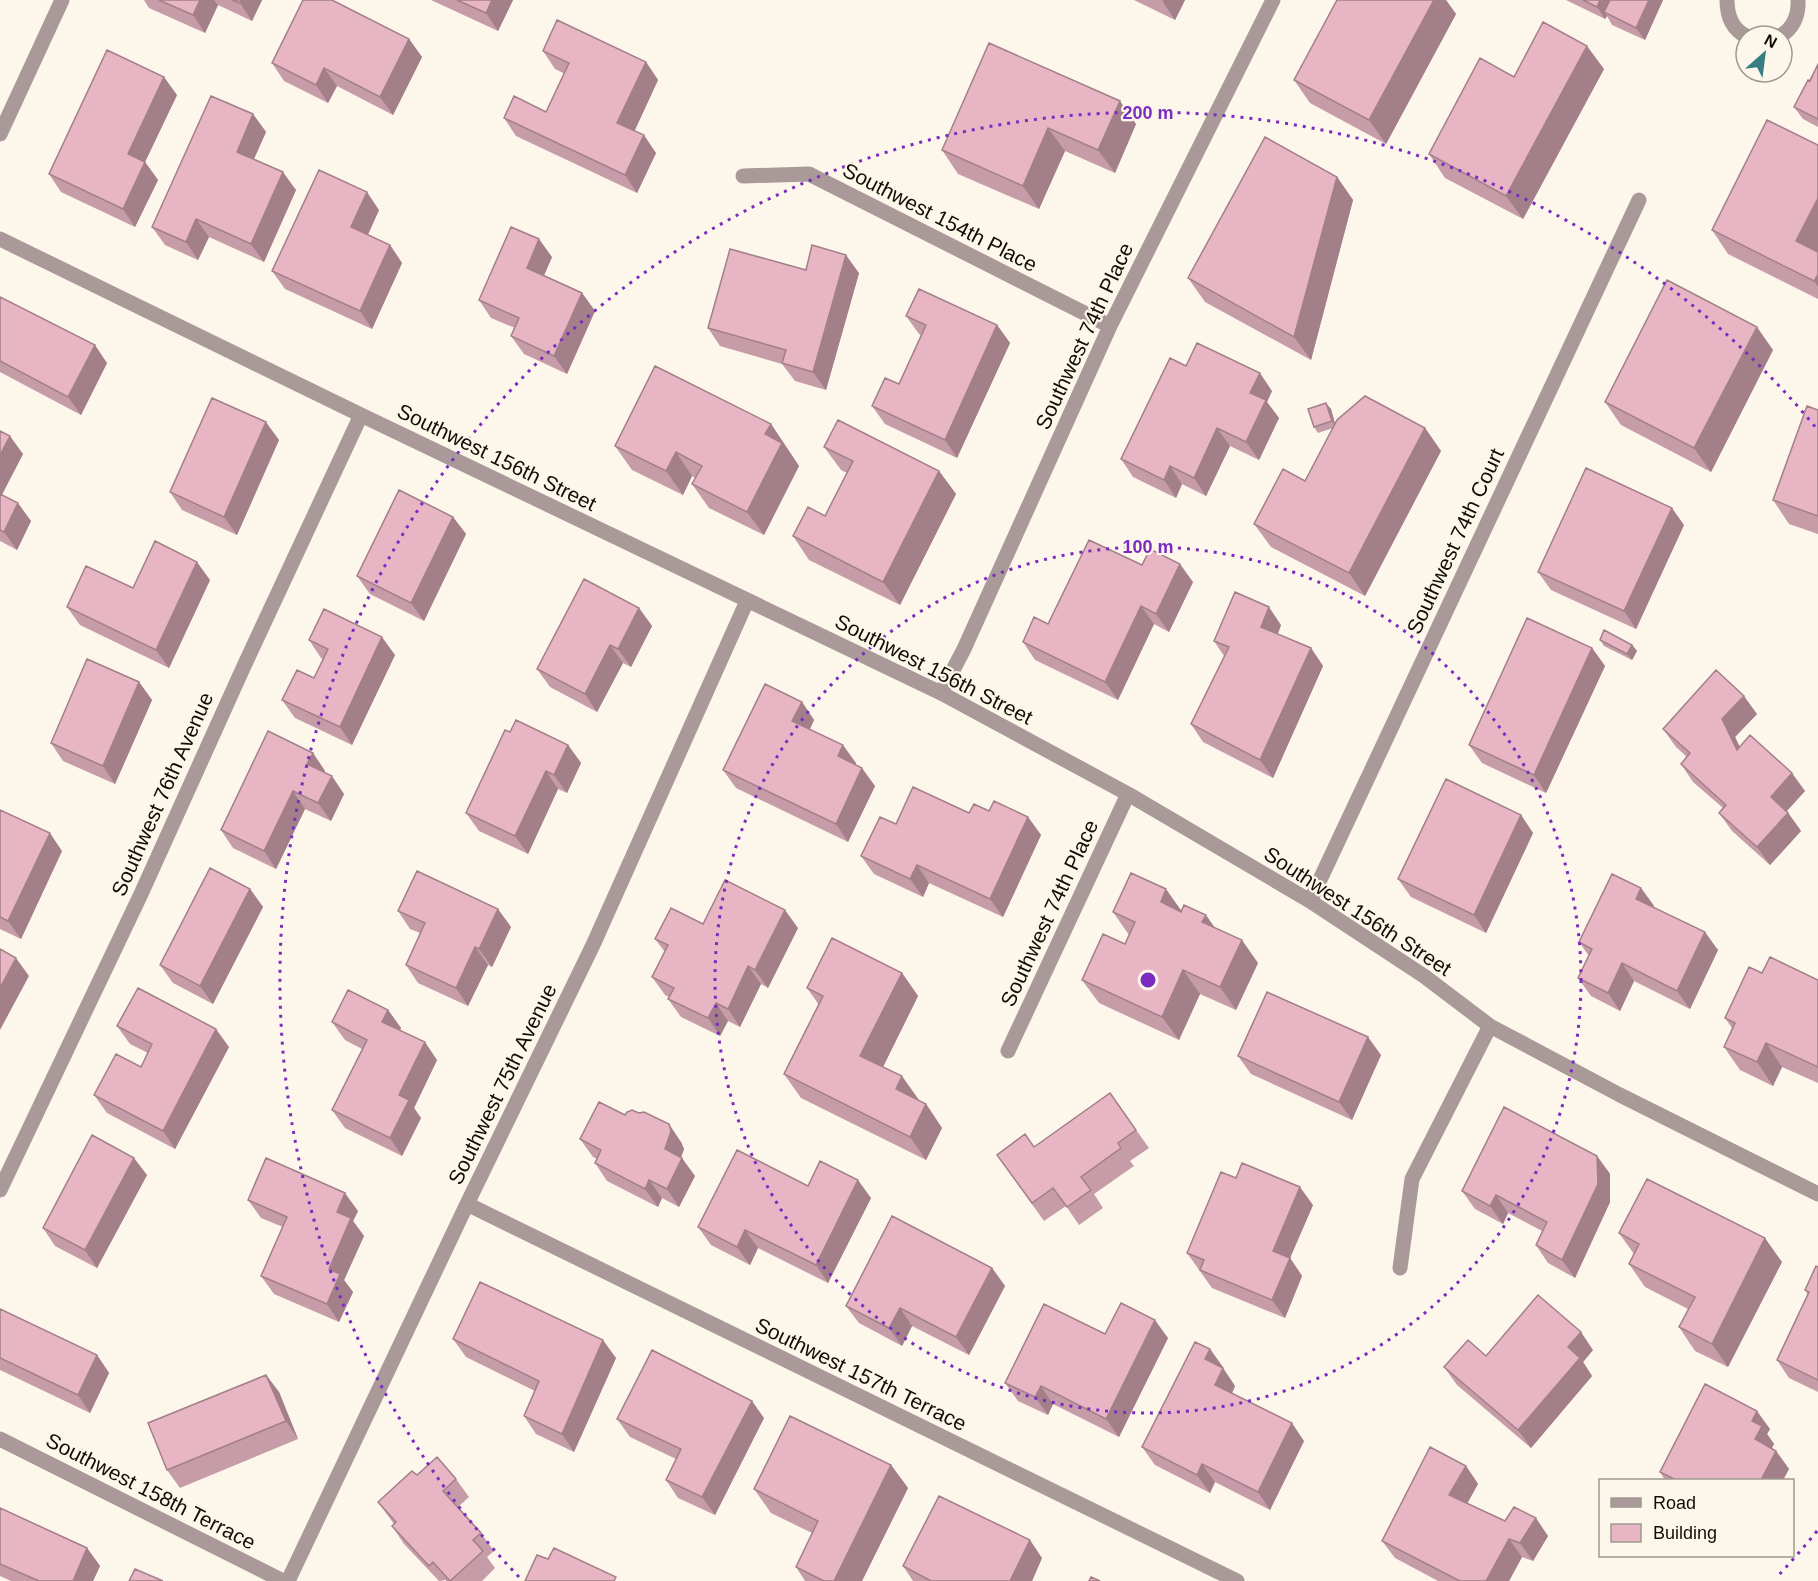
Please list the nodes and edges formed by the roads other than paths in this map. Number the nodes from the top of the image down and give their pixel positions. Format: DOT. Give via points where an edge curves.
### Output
graph roads {
  1 [pos="62,0"];
  2 [pos="1273,0"];
  3 [pos="1727,0"];
  4 [pos="1798,0"];
  5 [pos="1793,24"];
  6 [pos="1734,26"];
  7 [pos="0,134"];
  8 [pos="743,176"];
  9 [pos="1639,200"];
  10 [pos="0,238"];
  11 [pos="1110,326"];
  12 [pos="362,415"];
  13 [pos="747,602"];
  14 [pos="941,693"];
  15 [pos="1128,794"];
  16 [pos="1310,901"];
  17 [pos="1490,1026"];
  18 [pos="1008,1051"];
  19 [pos="0,1190"];
  20 [pos="1818,1194"];
  21 [pos="467,1204"];
  22 [pos="1400,1268"];
  23 [pos="0,1439"];
  24 [pos="285,1581"];
  25 [pos="1237,1581"];
  1 -- 7 [label="street"];
  2 -- 11 [label="street, Southwest 74th Place"];
  3 -- 6 [label="street"];
  4 -- 5 [label="street"];
  8 -- 11 [label="street, Southwest 154th Place" via="809,174"];
  9 -- 16 [label="street, Southwest 74th Court"];
  10 -- 12 [label="street, Southwest 156th Street"];
  11 -- 14 [label="street, Southwest 74th Place"];
  12 -- 13 [label="street, Southwest 156th Street"];
  12 -- 19 [label="street, Southwest 76th Avenue"];
  13 -- 14 [label="street, Southwest 156th Street"];
  13 -- 21 [label="street, Southwest 75th Avenue" via="593,945"];
  14 -- 15 [label="street, Southwest 156th Street"];
  15 -- 16 [label="street, Southwest 156th Street"];
  15 -- 18 [label="street, Southwest 74th Place"];
  16 -- 17 [label="street, Southwest 156th Street" via="1424,976"];
  17 -- 20 [label="street, Southwest 156th Street"];
  17 -- 22 [label="street" via="1412,1179"];
  21 -- 24 [label="street, Southwest 75th Avenue"];
  21 -- 25 [label="street, Southwest 157th Terrace"];
  23 -- 24 [label="street, Southwest 158th Terrace"];
}
